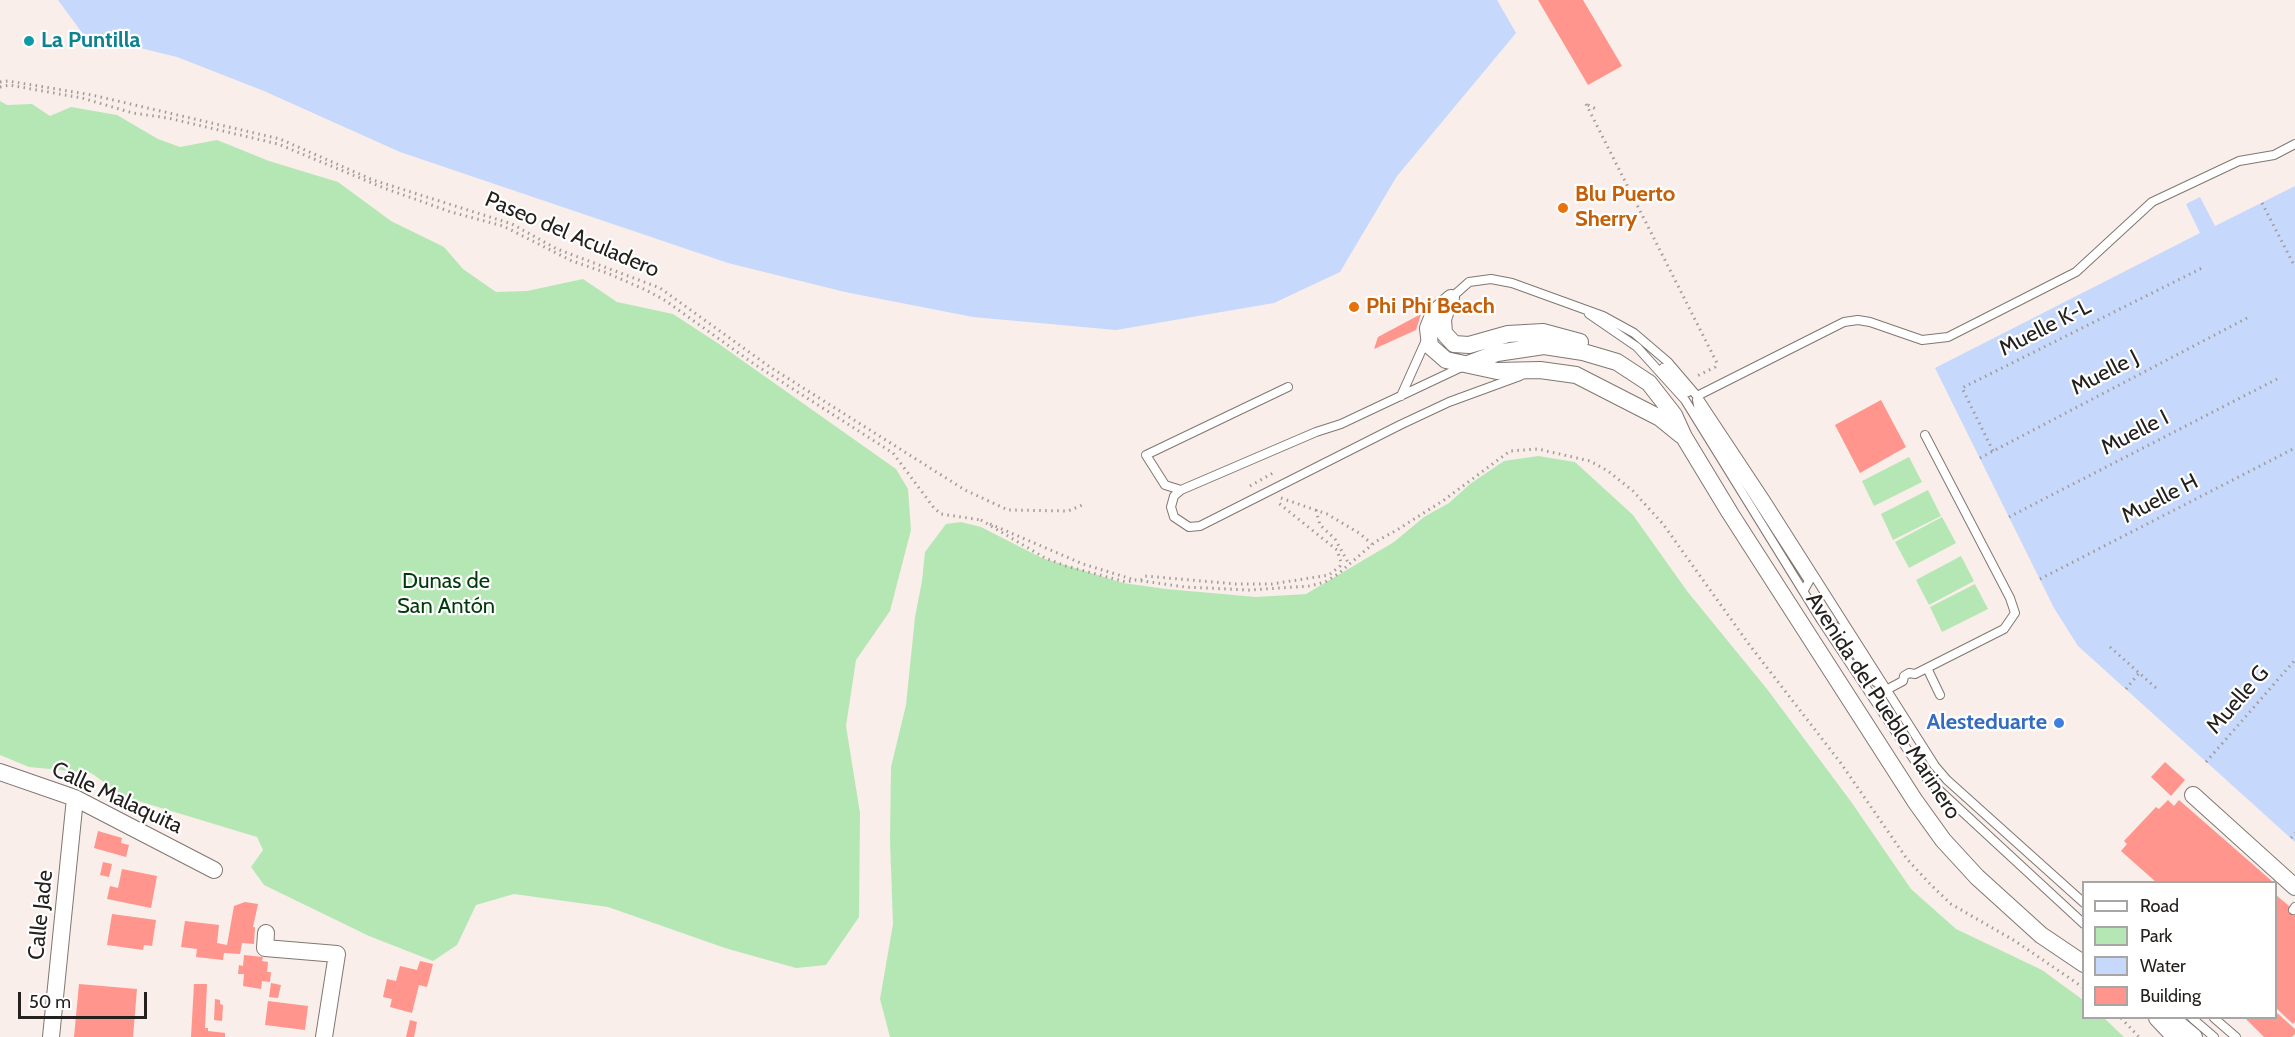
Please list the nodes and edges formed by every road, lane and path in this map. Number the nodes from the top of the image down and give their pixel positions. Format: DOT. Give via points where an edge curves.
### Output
graph roads {
  1 [pos="0,84"];
  2 [pos="1598,110"];
  3 [pos="2295,144"];
  4 [pos="2262,203"];
  5 [pos="2204,267"];
  6 [pos="2295,267"];
  7 [pos="1451,298"];
  8 [pos="1576,306"];
  9 [pos="2247,318"];
  10 [pos="1429,335"];
  11 [pos="1637,347"];
  12 [pos="1715,358"];
  13 [pos="1609,359"];
  14 [pos="1468,364"];
  15 [pos="1540,369"];
  16 [pos="2277,379"];
  17 [pos="1288,387"];
  18 [pos="1401,396"];
  19 [pos="1697,396"];
  20 [pos="1707,423"];
  21 [pos="1707,435"];
  22 [pos="1925,435"];
  23 [pos="1684,437"];
  24 [pos="2295,448"];
  25 [pos="1993,450"];
  26 [pos="1980,458"];
  27 [pos="1181,490"];
  28 [pos="1265,492"];
  29 [pos="1085,504"];
  30 [pos="1316,510"];
  31 [pos="2009,517"];
  32 [pos="981,520"];
  33 [pos="1372,544"];
  34 [pos="1349,564"];
  35 [pos="2040,579"];
  36 [pos="1138,581"];
  37 [pos="1804,591"];
  38 [pos="1821,620"];
  39 [pos="2110,647"];
  40 [pos="2295,660"];
  41 [pos="1927,668"];
  42 [pos="2139,673"];
  43 [pos="2126,689"];
  44 [pos="2157,689"];
  45 [pos="1886,690"];
  46 [pos="1940,695"];
  47 [pos="2206,762"];
  48 [pos="0,772"];
  49 [pos="2193,795"];
  50 [pos="75,798"];
  51 [pos="2295,833"];
  52 [pos="2291,838"];
  53 [pos="214,870"];
  54 [pos="2295,887"];
  55 [pos="2082,901"];
  56 [pos="2082,922"];
  57 [pos="266,933"];
  58 [pos="2082,963"];
  59 [pos="2082,987"];
  60 [pos="2123,1019"];
  61 [pos="2159,1019"];
  62 [pos="2173,1019"];
  63 [pos="2194,1019"];
  64 [pos="2216,1019"];
  65 [pos="51,1037"];
  66 [pos="324,1037"];
  67 [pos="2139,1037"];
  68 [pos="2175,1037"];
  69 [pos="2194,1037"];
  70 [pos="2214,1037"];
  71 [pos="2236,1037"];
  1 -- 29 [label="path, Paseo del Aculadero" via="8,81 92,95 280,139 373,180 512,224 557,249 660,288 770,368 965,490 1008,510 1068,511"];
  1 -- 32 [label="path" via="82,98 278,144 384,188 503,226 666,301 754,364 893,453 940,514"];
  2 -- 12 [label="path" via="1586,104"];
  3 -- 19 [label="lane" via="2274,155 2239,161 2152,202 2076,272 1948,337 1922,340 1870,322 1844,322"];
  4 -- 6 [label="path"];
  5 -- 25 [label="path, Muelle K-L" via="1962,388"];
  7 -- 8 [label="lane" via="1469,282 1491,279"];
  7 -- 10 [label="street" via="1434,313"];
  7 -- 13 [label="street, Avenida del Pueblo Marinero" via="1443,319 1444,333 1454,344 1469,345 1508,334 1542,332 1574,339"];
  8 -- 11 [label="lane"];
  8 -- 19 [label="lane" via="1634,333 1668,362"];
  9 -- 25 [label="path, Muelle J"];
  10 -- 14 [label="street, Avenida del Pueblo Marinero" via="1430,346 1446,360"];
  10 -- 18 [label="lane"];
  11 -- 19 [label="lane"];
  11 -- 21 [label="lane" via="1684,400"];
  13 -- 14 [label="street, Avenida del Pueblo Marinero" via="1544,346 1497,353"];
  13 -- 23 [label="street, Avenida del Pueblo Marinero" via="1649,383 1674,415"];
  14 -- 15 [label="street, Avenida del Pueblo Marinero" via="1497,370"];
  14 -- 18 [label="lane"];
  15 -- 23 [label="street, Avenida del Pueblo Marinero" via="1576,375 1660,418"];
  15 -- 28 [label="lane" via="1430,411"];
  16 -- 31 [label="path, Muelle I"];
  17 -- 27 [label="lane" via="1146,455 1165,485"];
  18 -- 27 [label="lane"];
  19 -- 20 [label="lane"];
  19 -- 45 [label="lane"];
  20 -- 21 [label="lane"];
  20 -- 37 [label="lane" via="1809,581"];
  21 -- 37 [label="lane"];
  22 -- 41 [label="lane" via="2015,613 2004,629"];
  23 -- 58 [label="street, Avenida del Pueblo Marinero" via="1943,840 2040,935"];
  24 -- 35 [label="path, Muelle H"];
  25 -- 26 [label="path, Muelle J"];
  27 -- 28 [label="lane" via="1171,507 1174,517 1189,527 1200,526"];
  28 -- 30 [label="path"];
  28 -- 36 [label="path" via="1337,550 1341,562 1329,575 1272,584 1145,576"];
  30 -- 33 [label="path" via="1359,532"];
  30 -- 34 [label="path" via="1320,525 1335,539"];
  32 -- 36 [label="path" via="1083,564"];
  32 -- 36 [label="path" via="1066,566 1126,582"];
  33 -- 34 [label="path"];
  33 -- 59 [label="path" via="1444,500 1510,451 1538,449 1590,461 1608,471 1663,524 1907,859 1951,904"];
  34 -- 36 [label="path" via="1325,582 1280,588 1217,590"];
  37 -- 38 [label="lane"];
  38 -- 45 [label="lane" via="1840,629 1872,680"];
  38 -- 56 [label="lane" via="1927,779"];
  39 -- 42 [label="path"];
  40 -- 47 [label="path, Muelle G"];
  41 -- 45 [label="lane" via="1904,676 1903,681"];
  41 -- 46 [label="lane"];
  42 -- 43 [label="path"];
  42 -- 44 [label="path"];
  45 -- 55 [label="lane" via="1947,780"];
  48 -- 50 [label="street, Calle Malaquita"];
  49 -- 54 [label="street"];
  50 -- 53 [label="street, Calle Malaquita"];
  50 -- 65 [label="street, Calle Jade"];
  51 -- 52 [label="path"];
  57 -- 66 [label="street" via="265,948 337,954"];
  60 -- 67 [label="path"];
  61 -- 68 [label="street"];
  62 -- 69 [label="street"];
  63 -- 70 [label="lane"];
  64 -- 71 [label="lane"];
}
